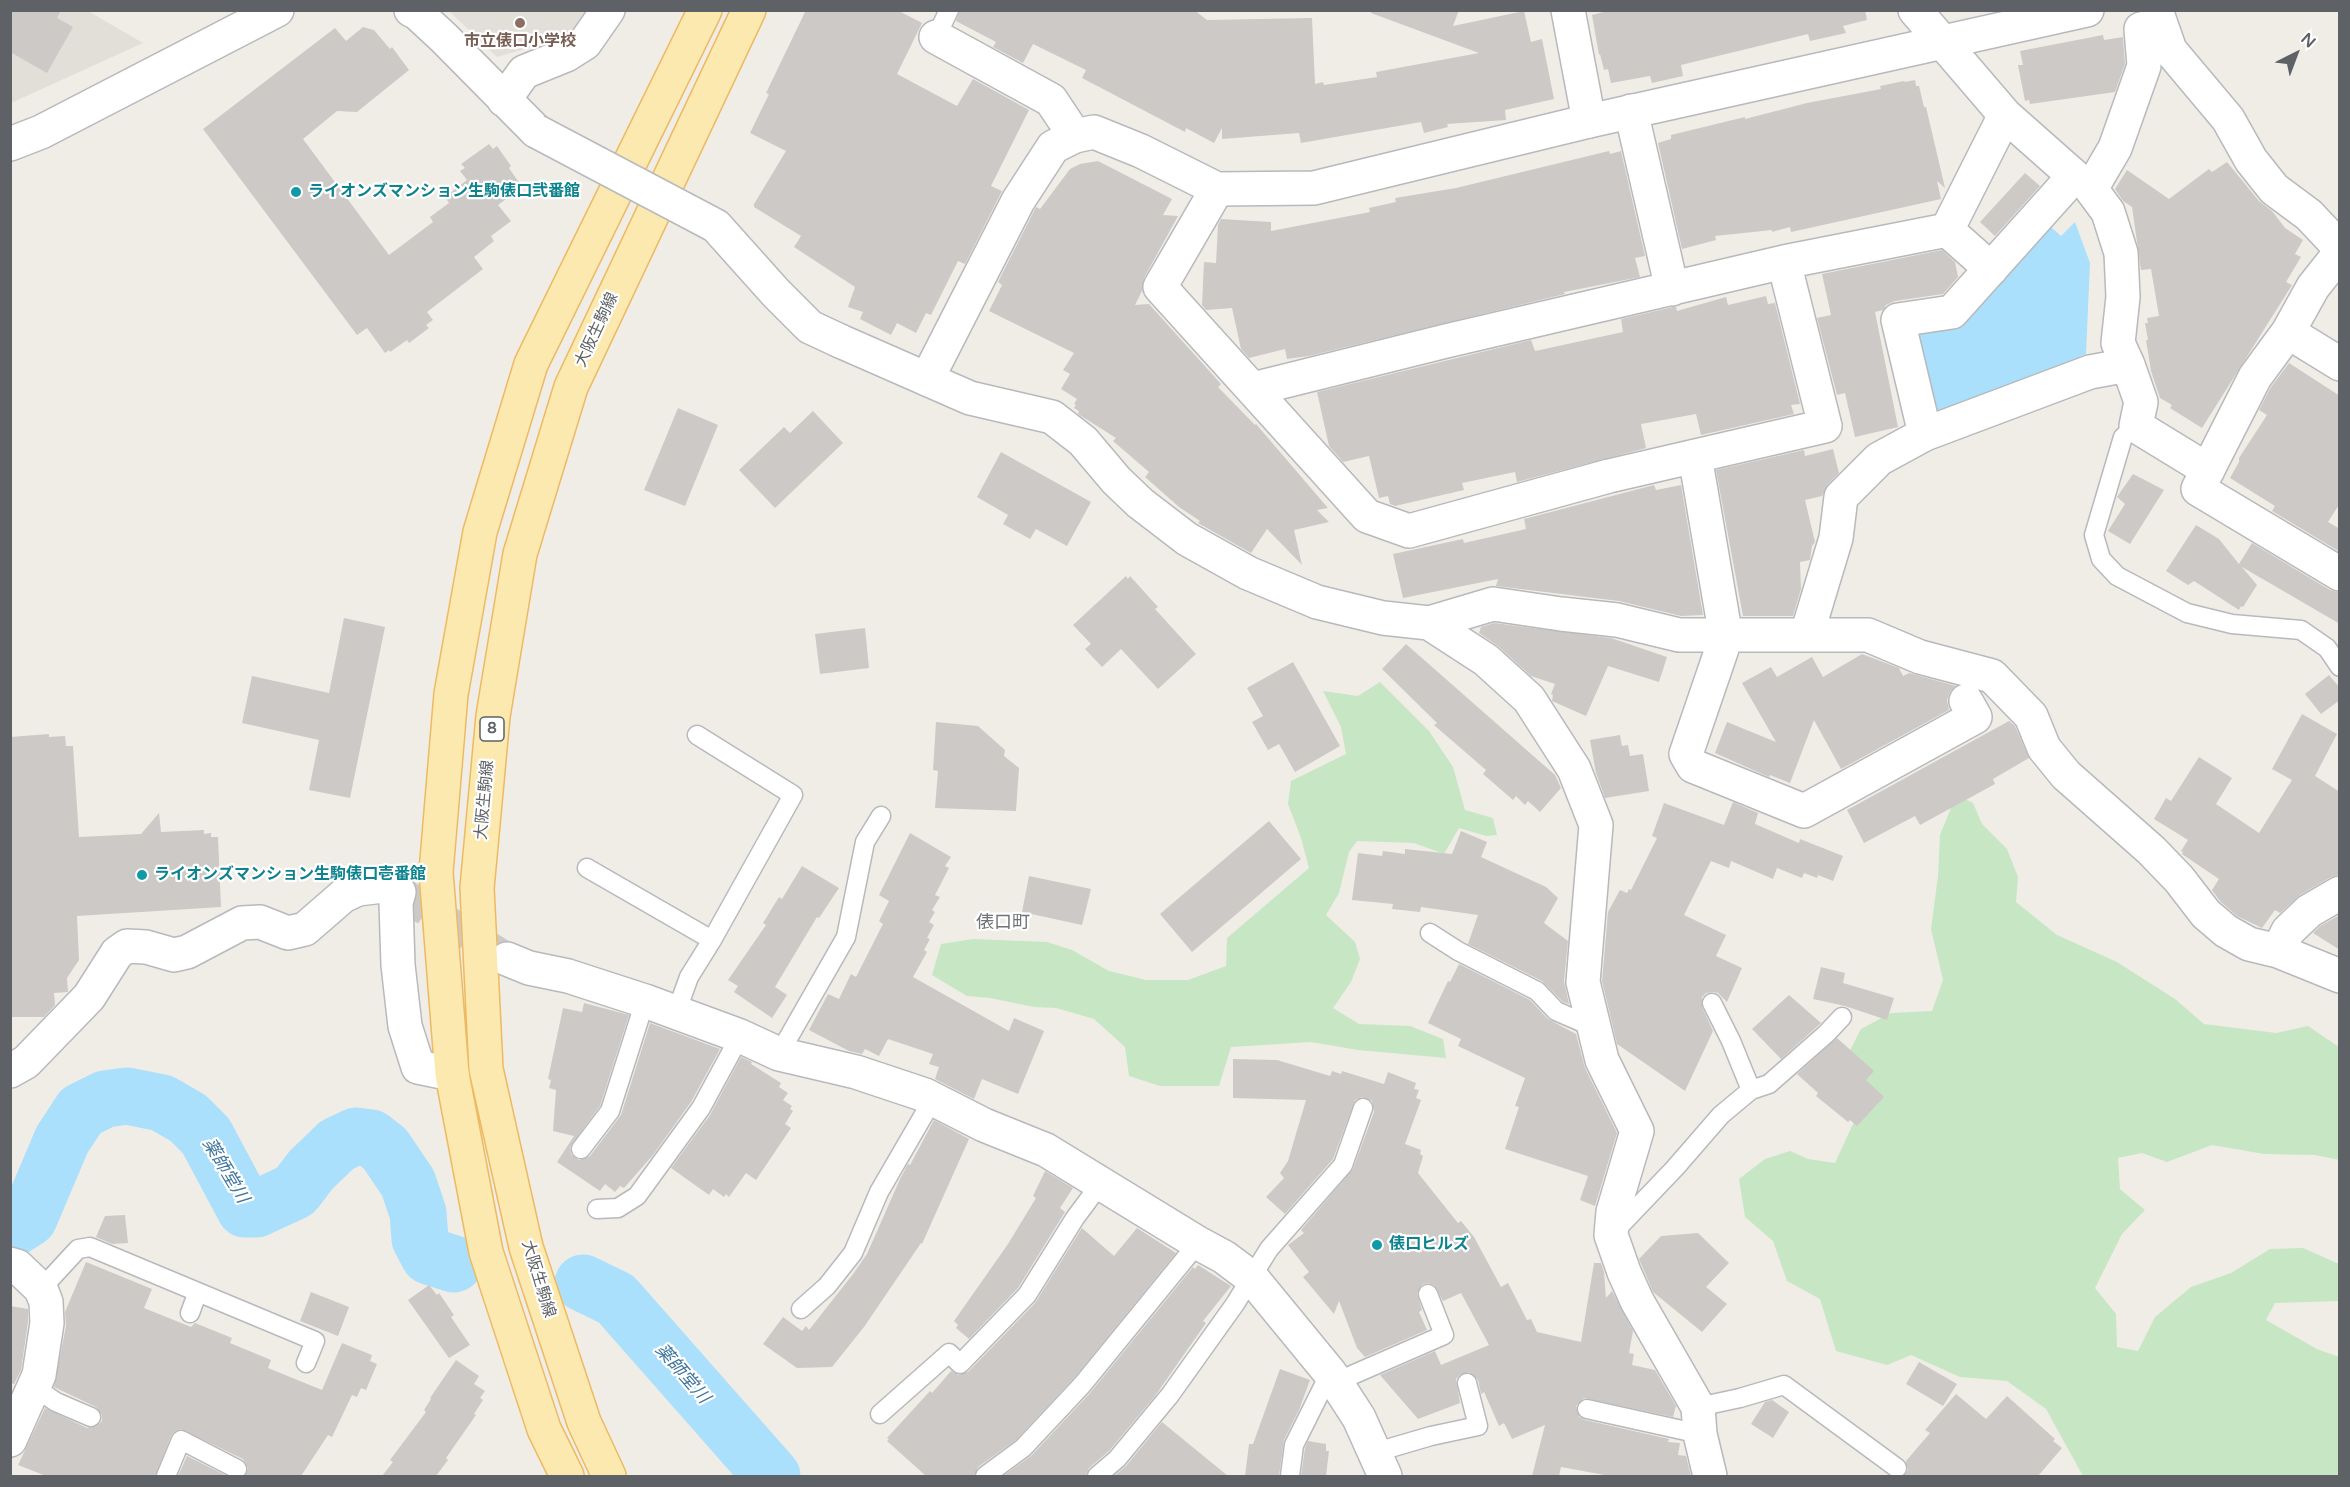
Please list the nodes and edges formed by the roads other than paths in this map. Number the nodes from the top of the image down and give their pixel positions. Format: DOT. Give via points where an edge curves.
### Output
graph roads {
  1 [pos="277,10"];
  2 [pos="411,10"];
  3 [pos="608,10"];
  4 [pos="705,10"];
  5 [pos="749,10"];
  6 [pos="1568,10"];
  7 [pos="1915,10"];
  8 [pos="2076,11"];
  9 [pos="2149,20"];
  10 [pos="942,24"];
  11 [pos="1943,42"];
  12 [pos="504,100"];
  13 [pos="1631,111"];
  14 [pos="2005,115"];
  15 [pos="1589,121"];
  16 [pos="1075,136"];
  17 [pos="10,144"];
  18 [pos="1217,189"];
  19 [pos="1947,230"];
  20 [pos="2340,248"];
  21 [pos="2340,253"];
  22 [pos="1784,262"];
  23 [pos="1991,269"];
  24 [pos="1672,289"];
  25 [pos="2288,332"];
  26 [pos="2340,364"];
  27 [pos="2128,365"];
  28 [pos="927,379"];
  29 [pos="1253,389"];
  30 [pos="2136,426"];
  31 [pos="1925,434"];
  32 [pos="1695,456"];
  33 [pos="2208,470"];
  34 [pos="2340,574"];
  35 [pos="1429,623"];
  36 [pos="1807,634"];
  37 [pos="1726,637"];
  38 [pos="2340,667"];
  39 [pos="1966,701"];
  40 [pos="697,735"];
  41 [pos="881,816"];
  42 [pos="587,868"];
  43 [pos="2340,893"];
  44 [pos="1430,933"];
  45 [pos="712,940"];
  46 [pos="2278,951"];
  47 [pos="507,959"];
  48 [pos="2340,976"];
  49 [pos="645,1001"];
  50 [pos="1712,1003"];
  51 [pos="676,1012"];
  52 [pos="1842,1017"];
  53 [pos="1593,1027"];
  54 [pos="740,1036"];
  55 [pos="779,1054"];
  56 [pos="10,1071"];
  57 [pos="452,1074"];
  58 [pos="1751,1090"];
  59 [pos="933,1099"];
  60 [pos="1363,1108"];
  61 [pos="581,1149"];
  62 [pos="1101,1183"];
  63 [pos="597,1209"];
  64 [pos="1611,1235"];
  65 [pos="1198,1243"];
  66 [pos="10,1264"];
  67 [pos="1252,1278"];
  68 [pos="41,1289"];
  69 [pos="197,1294"];
  70 [pos="1428,1294"];
  71 [pos="801,1309"];
  72 [pos="190,1313"];
  73 [pos="306,1363"];
  74 [pos="1333,1378"];
  75 [pos="1467,1383"];
  76 [pos="1587,1409"];
  77 [pos="19,1414"];
  78 [pos="880,1414"];
  79 [pos="91,1417"];
  80 [pos="1699,1420"];
  81 [pos="1379,1465"];
  82 [pos="1897,1468"];
  83 [pos="237,1469"];
  84 [pos="166,1476"];
  85 [pos="567,1476"];
  86 [pos="609,1476"];
  87 [pos="984,1476"];
  88 [pos="1097,1476"];
  89 [pos="1290,1476"];
  90 [pos="1710,1476"];
  1 -- 17 [label="street" via="41,132"];
  2 -- 12 [label="street"];
  3 -- 12 [label="street" via="585,43 524,72"];
  4 -- 57 [label="main road" via="531,364 480,532 451,694 436,872"];
  5 -- 86 [label="main road, 大阪生駒線 / 8" via="571,387 520,554 493,716 477,888 486,1069 526,1247 584,1422"];
  6 -- 15 [label="street"];
  7 -- 11 [label="street"];
  8 -- 11 [label="street"];
  9 -- 20 [label="street" via="2228,119 2251,160 2274,189 2309,215"];
  9 -- 27 [label="street" via="2144,66 2115,148 2091,189 2108,212 2121,253 2123,297 2118,343"];
  10 -- 16 [label="street" via="1051,100"];
  11 -- 13 [label="street"];
  11 -- 14 [label="street"];
  12 -- 28 [label="street, bridge" via="536,131 716,226 810,327"];
  13 -- 15 [label="street"];
  13 -- 24 [label="street"];
  14 -- 19 [label="street"];
  14 -- 23 [label="street" via="2074,176"];
  15 -- 18 [label="street" via="1314,188"];
  16 -- 18 [label="street" via="1094,132"];
  16 -- 28 [label="street" via="1053,147 1018,201"];
  18 -- 29 [label="street" via="1160,287"];
  19 -- 22 [label="street"];
  19 -- 23 [label="street"];
  21 -- 25 [label="street" via="2313,287"];
  22 -- 24 [label="street"];
  22 -- 32 [label="street" via="1825,426"];
  23 -- 31 [label="street" via="1952,312 1898,320"];
  24 -- 29 [label="street"];
  25 -- 26 [label="street"];
  25 -- 33 [label="street" via="2255,377"];
  27 -- 30 [label="street" via="2141,402"];
  27 -- 31 [label="street" via="2090,372"];
  28 -- 35 [label="street" via="970,398 1052,417 1083,441 1140,503 1187,540 1248,573 1317,602 1383,618"];
  29 -- 32 [label="street" via="1367,516 1408,531"];
  30 -- 33 [label="street"];
  30 -- 38 [label="lane" via="2123,437 2094,535 2101,559 2117,576 2187,613 2232,624 2301,630 2327,648"];
  31 -- 36 [label="street" via="1879,459 1841,496 1836,538"];
  32 -- 37 [label="street"];
  33 -- 34 [label="street" via="2198,489"];
  35 -- 37 [label="street" via="1493,604 1617,620 1679,635"];
  35 -- 53 [label="street" via="1486,660 1529,699 1574,769 1596,825 1583,982"];
  36 -- 37 [label="street"];
  36 -- 46 [label="street" via="1868,635 1920,657 1992,676 2031,716 2044,748 2066,775 2151,850 2206,914 2226,932 2249,944"];
  37 -- 39 [label="street" via="1686,754 1693,766 1804,811 1975,717"];
  40 -- 45 [label="lane" via="793,795"];
  41 -- 55 [label="lane" via="865,842 846,937"];
  42 -- 45 [label="lane"];
  43 -- 46 [label="street" via="2309,911 2288,931"];
  44 -- 53 [label="lane" via="1537,991 1556,1011"];
  45 -- 51 [label="lane" via="688,977"];
  46 -- 48 [label="street"];
  47 -- 49 [label="street"];
  49 -- 51 [label="street"];
  49 -- 61 [label="lane" via="609,1111"];
  50 -- 58 [label="lane"];
  51 -- 54 [label="street"];
  52 -- 58 [label="lane" via="1769,1084"];
  53 -- 64 [label="street" via="1602,1060 1637,1131 1613,1212"];
  54 -- 55 [label="street"];
  54 -- 63 [label="lane" via="701,1108 638,1196 618,1208"];
  55 -- 59 [label="street" via="856,1072"];
  56 -- 57 [label="street" via="26,1062 89,997 117,953 128,946 174,955 242,922 252,921 288,933 305,929 343,896 358,889 383,886 399,892 397,954 405,1026 418,1067"];
  57 -- 85 [label="main road" via="486,1252 544,1429"];
  58 -- 64 [label="lane" via="1721,1115"];
  59 -- 62 [label="street" via="984,1125 1046,1149"];
  59 -- 71 [label="lane" via="879,1192 853,1252 827,1286"];
  60 -- 67 [label="lane" via="1343,1165 1269,1248"];
  62 -- 65 [label="street"];
  62 -- 78 [label="lane" via="1027,1295 960,1364 949,1353"];
  64 -- 80 [label="street" via="1637,1301"];
  65 -- 67 [label="street"];
  65 -- 87 [label="lane" via="1082,1385 1023,1448"];
  66 -- 68 [label="street"];
  67 -- 74 [label="street"];
  67 -- 88 [label="lane" via="1170,1395 1117,1460"];
  68 -- 69 [label="lane" via="78,1249 90,1247"];
  68 -- 77 [label="street" via="47,1323 39,1376"];
  69 -- 72 [label="lane"];
  69 -- 73 [label="lane" via="315,1341"];
  70 -- 74 [label="lane" via="1444,1335"];
  74 -- 81 [label="street" via="1359,1418"];
  74 -- 89 [label="lane" via="1294,1445"];
  75 -- 81 [label="lane" via="1478,1426 1431,1436"];
  76 -- 80 [label="lane"];
  77 -- 79 [label="lane" via="56,1402"];
  80 -- 82 [label="lane" via="1740,1398 1784,1384"];
  80 -- 90 [label="street"];
  83 -- 84 [label="lane" via="181,1440"];
}
